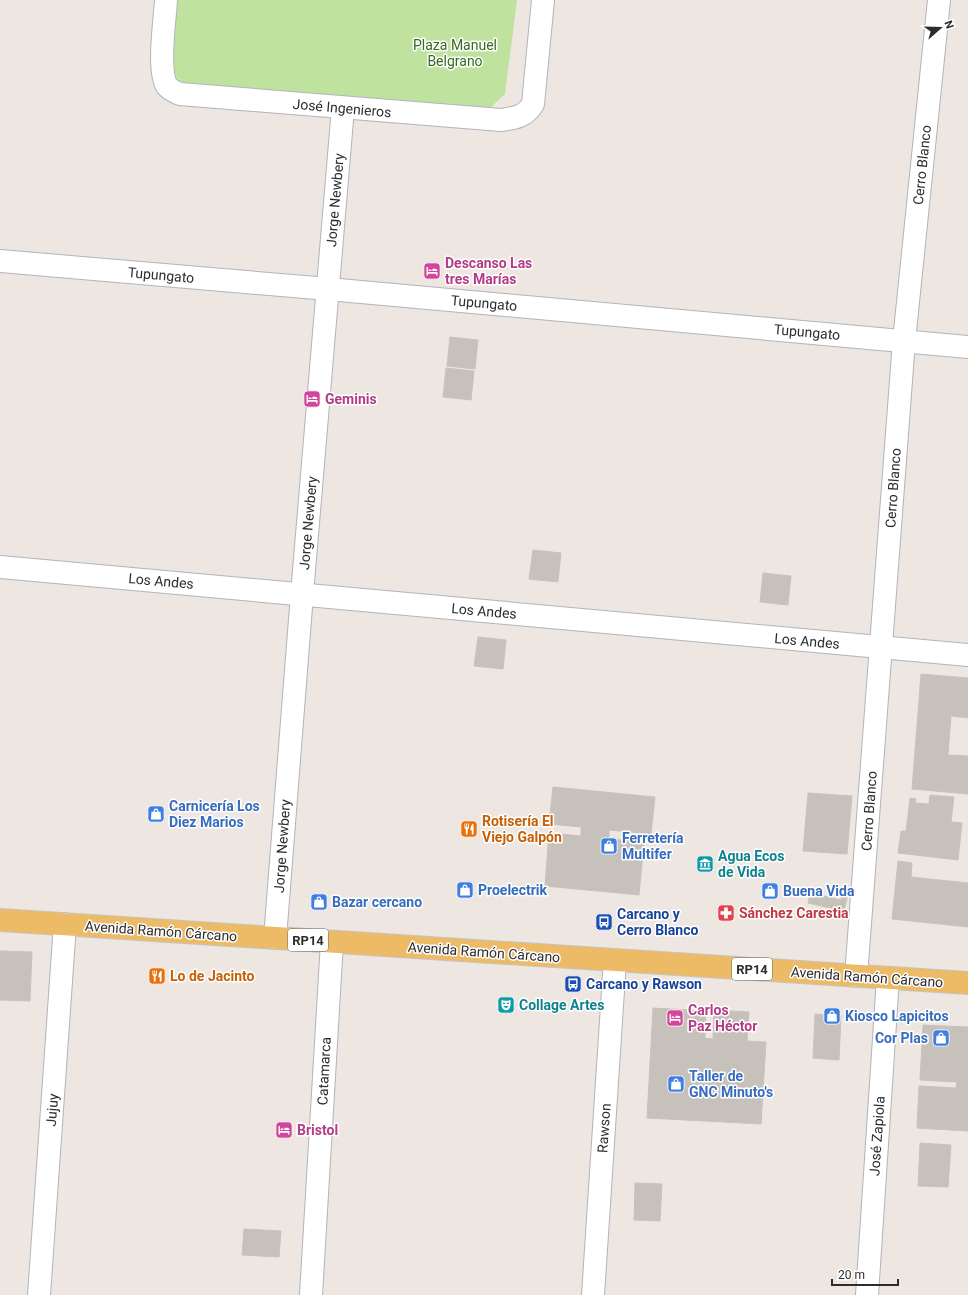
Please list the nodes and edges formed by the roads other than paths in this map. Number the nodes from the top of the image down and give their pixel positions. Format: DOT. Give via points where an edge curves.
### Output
graph roads {
  1 [pos="166,0"];
  2 [pos="544,0"];
  3 [pos="939,0"];
  4 [pos="343,108"];
  5 [pos="0,262"];
  6 [pos="328,289"];
  7 [pos="904,341"];
  8 [pos="968,347"];
  9 [pos="0,567"];
  10 [pos="302,594"];
  11 [pos="881,648"];
  12 [pos="968,655"];
  13 [pos="0,920"];
  14 [pos="66,924"];
  15 [pos="275,938"];
  16 [pos="332,942"];
  17 [pos="615,960"];
  18 [pos="856,976"];
  19 [pos="888,978"];
  20 [pos="968,983"];
  21 [pos="40,1295"];
  22 [pos="311,1295"];
  23 [pos="593,1295"];
  24 [pos="867,1295"];
  1 -- 4 [label="street, José Ingenieros" via="162,64 168,88 180,94"];
  2 -- 4 [label="street, José Ingenieros" via="533,104 528,111 516,118 501,120"];
  3 -- 7 [label="street, Cerro Blanco"];
  4 -- 6 [label="street, Jorge Newbery"];
  5 -- 6 [label="street, Tupungato"];
  6 -- 7 [label="street, Tupungato"];
  6 -- 10 [label="street, Jorge Newbery"];
  7 -- 8 [label="street, Tupungato"];
  7 -- 11 [label="street, Cerro Blanco"];
  9 -- 10 [label="street, Los Andes"];
  10 -- 11 [label="street, Los Andes"];
  10 -- 15 [label="street, Jorge Newbery"];
  11 -- 12 [label="street, Los Andes"];
  11 -- 18 [label="street, Cerro Blanco"];
  13 -- 14 [label="main road, Avenida Ramón Cárcano / RP14"];
  14 -- 15 [label="main road, Avenida Ramón Cárcano / RP14"];
  14 -- 21 [label="street, Jujuy"];
  15 -- 16 [label="main road, Avenida Ramón Cárcano / RP14"];
  16 -- 17 [label="main road, Avenida Ramón Cárcano / RP14"];
  16 -- 22 [label="street, Catamarca"];
  17 -- 18 [label="main road, Avenida Ramón Cárcano / RP14"];
  17 -- 23 [label="street, Rawson"];
  18 -- 19 [label="main road, Avenida Ramón Cárcano / RP14"];
  19 -- 20 [label="main road, Avenida Ramón Cárcano / RP14"];
  19 -- 24 [label="street, José Zapiola"];
}
